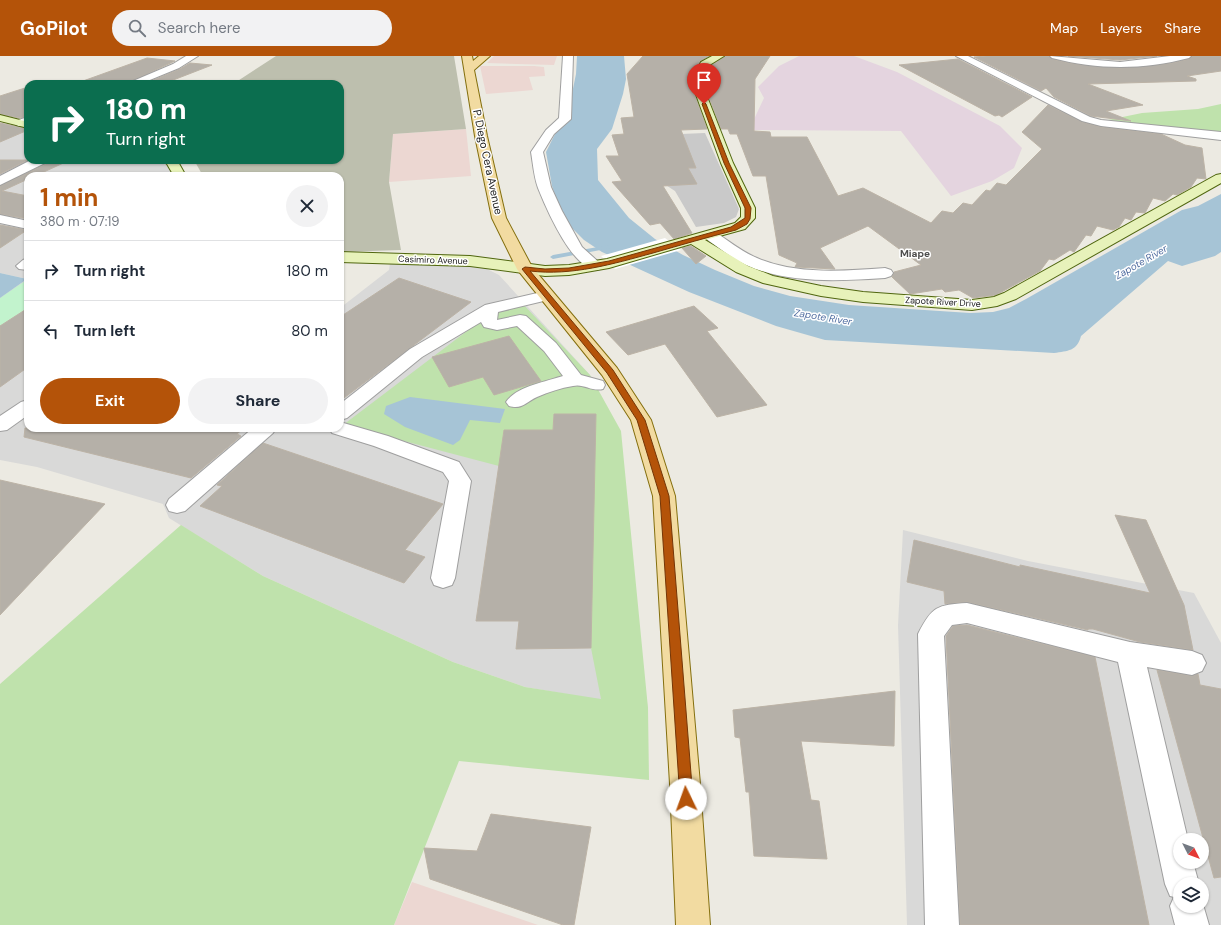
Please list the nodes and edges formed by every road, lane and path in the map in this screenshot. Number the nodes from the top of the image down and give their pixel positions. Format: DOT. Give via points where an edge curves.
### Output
graph roads {
  1 [pos="193,56"];
  2 [pos="467,56"];
  3 [pos="485,56"];
  4 [pos="568,56"];
  5 [pos="719,56"];
  6 [pos="961,56"];
  7 [pos="1055,56"];
  8 [pos="1186,56"];
  9 [pos="469,69"];
  10 [pos="141,80"];
  11 [pos="0,118"];
  12 [pos="24,122"];
  13 [pos="1221,136"];
  14 [pos="30,164"];
  15 [pos="6,173"];
  16 [pos="24,176"];
  17 [pos="1221,178"];
  18 [pos="0,181"];
  19 [pos="2,220"];
  20 [pos="24,224"];
  21 [pos="710,235"];
  22 [pos="694,240"];
  23 [pos="344,257"];
  24 [pos="592,259"];
  25 [pos="525,269"];
  26 [pos="885,273"];
  27 [pos="541,300"];
  28 [pos="490,316"];
  29 [pos="520,320"];
  30 [pos="574,379"];
  31 [pos="596,385"];
  32 [pos="516,402"];
  33 [pos="24,409"];
  34 [pos="344,411"];
  35 [pos="0,425"];
  36 [pos="344,430"];
  37 [pos="261,432"];
  38 [pos="177,505"];
  39 [pos="443,578"];
  40 [pos="1130,653"];
  41 [pos="1192,663"];
  42 [pos="1180,877"];
  43 [pos="1189,913"];
  44 [pos="693,925"];
  45 [pos="942,925"];
  46 [pos="1192,925"];
  1 -- 10 [label="street"];
  2 -- 9 [label="main road, P. Diego Cera Avenue"];
  3 -- 9 [label="main road"];
  4 -- 24 [label="street" via="565,118 550,132 537,152 544,187"];
  5 -- 21 [label="street, Casimiro Avenue" via="704,64 697,76 696,86 749,212 748,218 740,226"];
  6 -- 13 [label="street" via="1086,119 1101,123"];
  7 -- 8 [label="street" via="1074,62 1113,66"];
  9 -- 25 [label="main road, P. Diego Cera Avenue" via="499,218"];
  11 -- 12 [label="street"];
  14 -- 15 [label="street"];
  15 -- 16 [label="street"];
  15 -- 18 [label="street"];
  17 -- 22 [label="street, Zapote River Drive" via="1010,296 984,304 863,297 791,285 769,280 742,269"];
  19 -- 20 [label="street"];
  21 -- 22 [label="street, Casimiro Avenue"];
  21 -- 26 [label="street" via="746,259 764,266 821,274"];
  22 -- 24 [label="street, Casimiro Avenue"];
  23 -- 25 [label="street, Casimiro Avenue" via="470,261"];
  24 -- 25 [label="street, Casimiro Avenue" via="545,271"];
  25 -- 27 [label="main road, P. Diego Cera Avenue"];
  27 -- 28 [label="street" via="503,305"];
  27 -- 29 [label="street" via="528,308 528,314"];
  27 -- 44 [label="main road, P. Diego Cera Avenue" via="610,372 641,420 664,496"];
  28 -- 29 [label="street" via="497,325"];
  28 -- 34 [label="street" via="416,353"];
  29 -- 30 [label="street" via="532,328 556,354"];
  30 -- 31 [label="street"];
  30 -- 32 [label="street" via="530,393"];
  33 -- 35 [label="street"];
  36 -- 39 [label="street" via="451,467 460,481"];
  37 -- 38 [label="street"];
  40 -- 41 [label="street"];
  40 -- 42 [label="street"];
  40 -- 45 [label="street" via="967,613 945,615 931,634"];
  43 -- 46 [label="street"];
}
